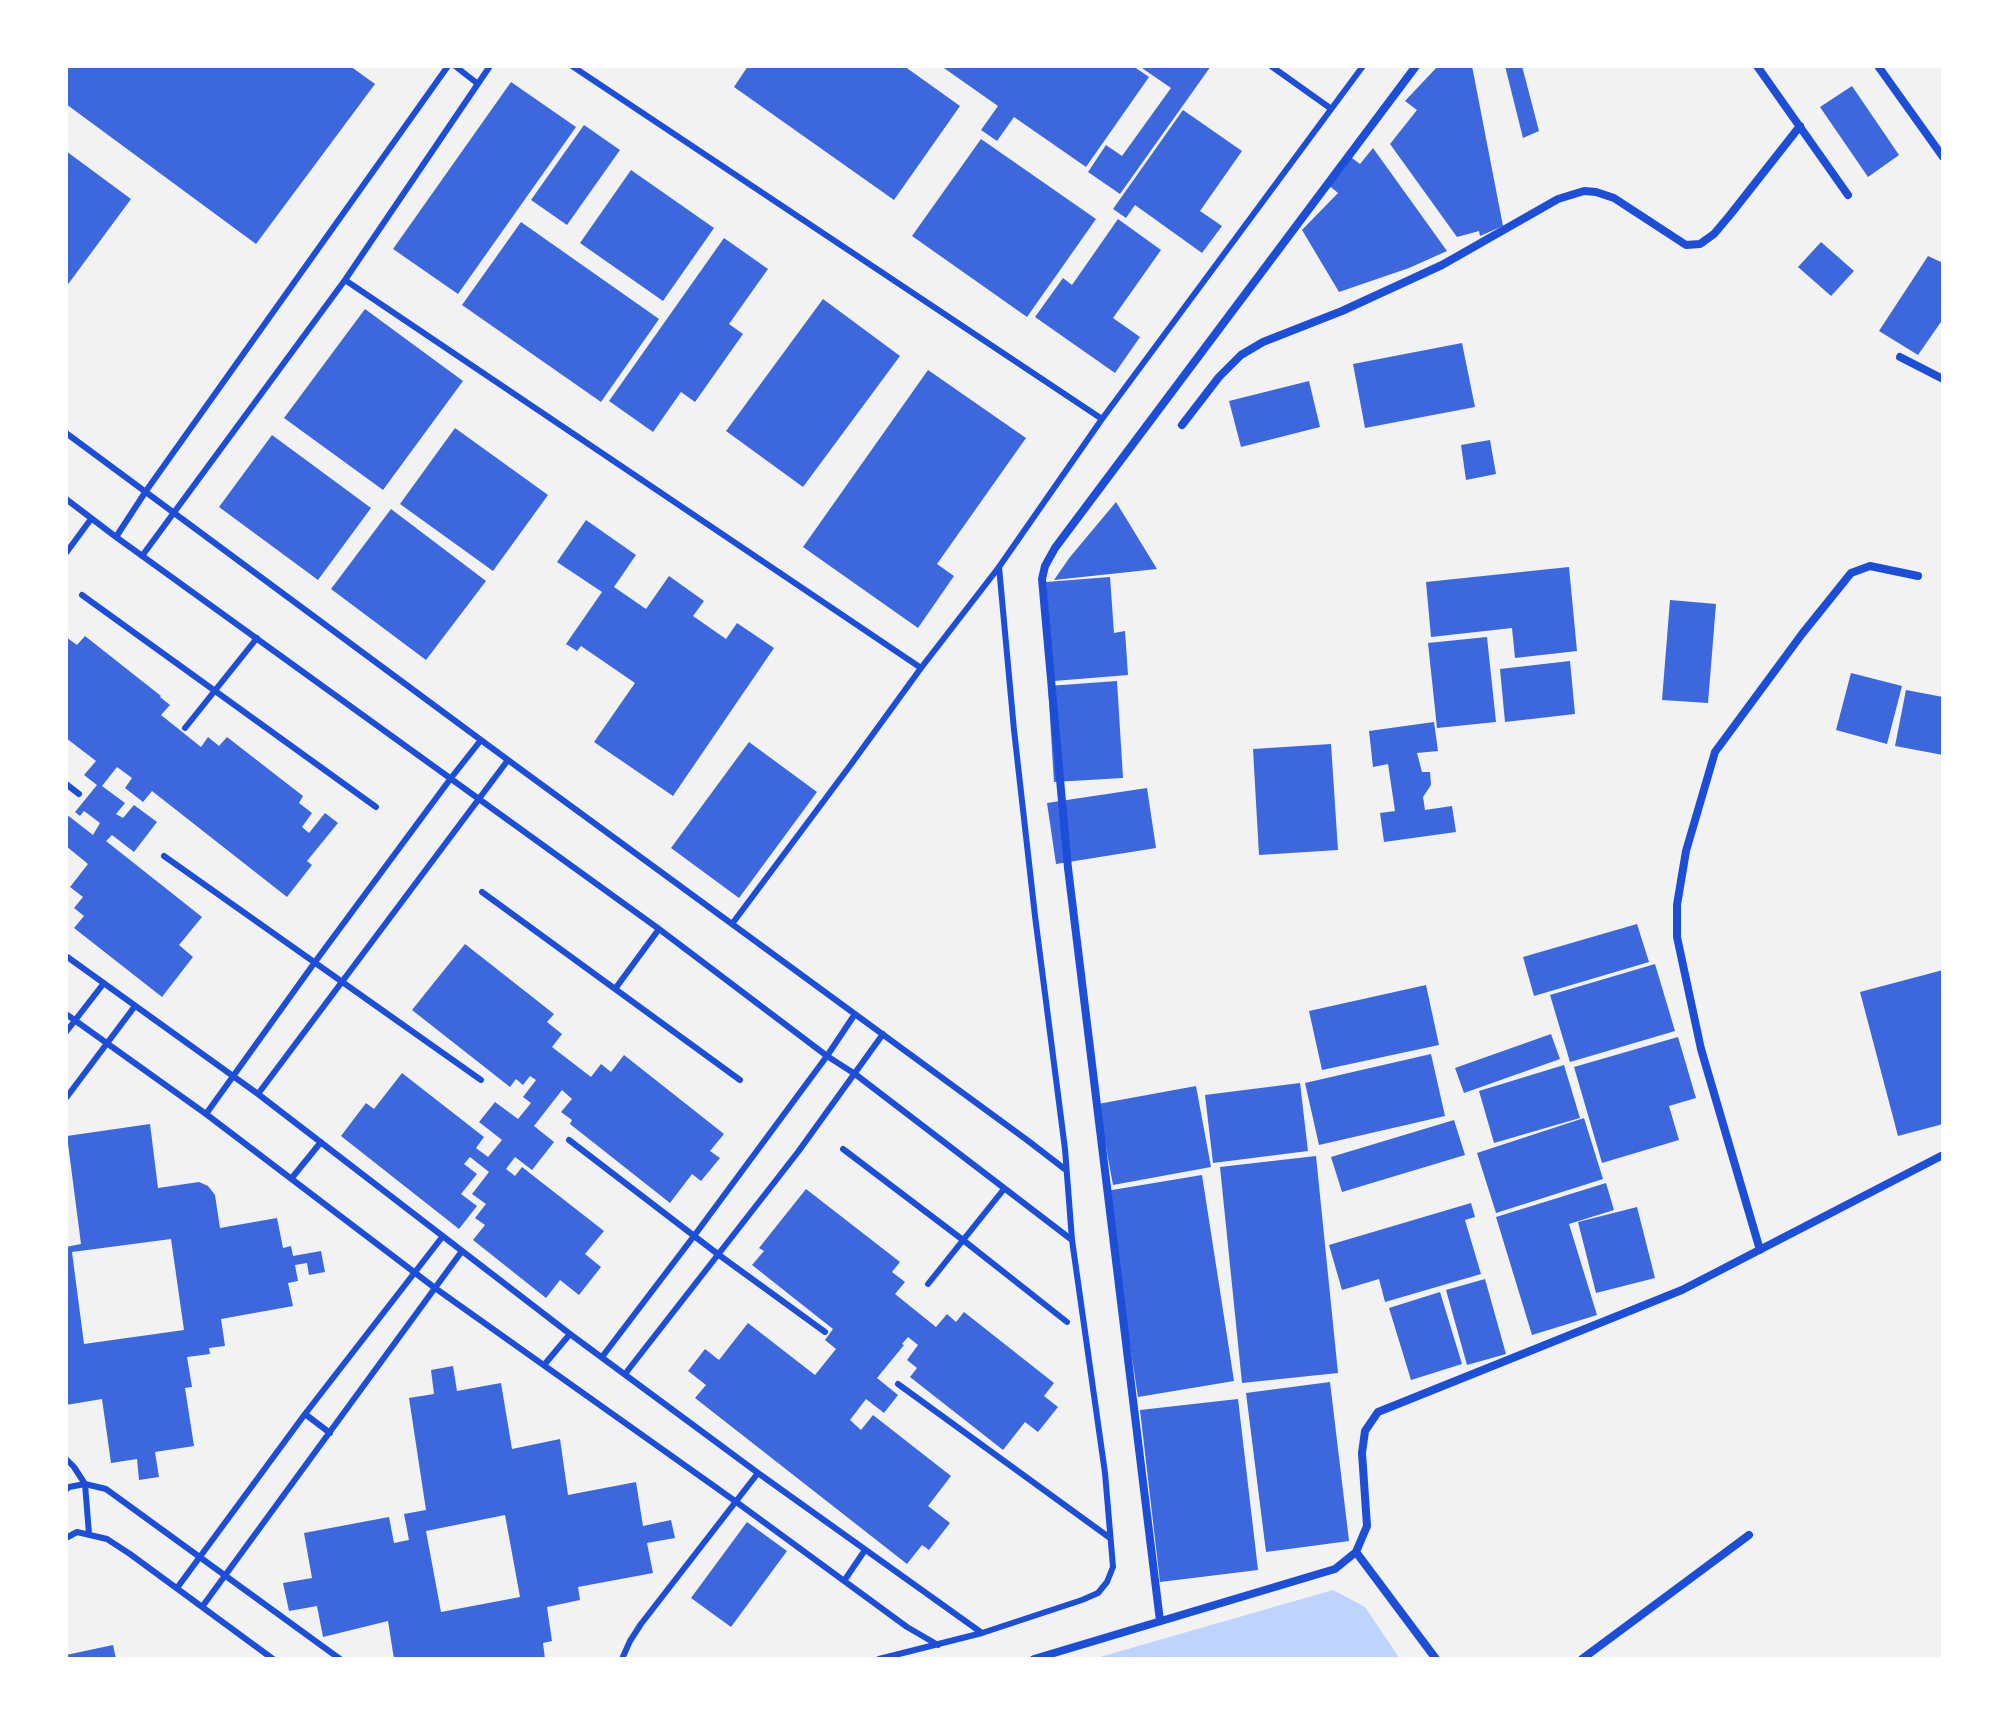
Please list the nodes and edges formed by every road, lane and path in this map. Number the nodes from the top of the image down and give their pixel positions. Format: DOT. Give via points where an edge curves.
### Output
graph roads {
  1 [pos="448,66"];
  2 [pos="455,66"];
  3 [pos="490,66"];
  4 [pos="572,66"];
  5 [pos="1271,66"];
  6 [pos="1363,66"];
  7 [pos="1416,66"];
  8 [pos="1757,66"];
  9 [pos="1878,66"];
  10 [pos="478,84"];
  11 [pos="1330,108"];
  12 [pos="1800,126"];
  13 [pos="1943,157"];
  14 [pos="1848,195"];
  15 [pos="345,280"];
  16 [pos="1900,357"];
  17 [pos="1943,379"];
  18 [pos="1102,419"];
  19 [pos="1182,425"];
  20 [pos="66,433"];
  21 [pos="146,491"];
  22 [pos="66,499"];
  23 [pos="173,512"];
  24 [pos="91,519"];
  25 [pos="116,537"];
  26 [pos="66,553"];
  27 [pos="142,556"];
  28 [pos="999,567"];
  29 [pos="1918,576"];
  30 [pos="82,595"];
  31 [pos="257,638"];
  32 [pos="921,668"];
  33 [pos="215,691"];
  34 [pos="185,728"];
  35 [pos="481,740"];
  36 [pos="508,760"];
  37 [pos="451,778"];
  38 [pos="66,784"];
  39 [pos="79,794"];
  40 [pos="479,799"];
  41 [pos="376,807"];
  42 [pos="164,856"];
  43 [pos="482,892"];
  44 [pos="732,924"];
  45 [pos="659,929"];
  46 [pos="66,956"];
  47 [pos="315,962"];
  48 [pos="342,982"];
  49 [pos="104,983"];
  50 [pos="615,989"];
  51 [pos="135,1006"];
  52 [pos="66,1014"];
  53 [pos="855,1014"];
  54 [pos="75,1021"];
  55 [pos="66,1032"];
  56 [pos="883,1034"];
  57 [pos="106,1044"];
  58 [pos="827,1056"];
  59 [pos="855,1074"];
  60 [pos="235,1076"];
  61 [pos="481,1080"];
  62 [pos="740,1080"];
  63 [pos="258,1094"];
  64 [pos="66,1098"];
  65 [pos="206,1114"];
  66 [pos="569,1140"];
  67 [pos="321,1142"];
  68 [pos="843,1149"];
  69 [pos="1943,1155"];
  70 [pos="1066,1170"];
  71 [pos="291,1179"];
  72 [pos="1004,1189"];
  73 [pos="443,1236"];
  74 [pos="694,1236"];
  75 [pos="963,1240"];
  76 [pos="1072,1240"];
  77 [pos="1760,1250"];
  78 [pos="462,1251"];
  79 [pos="719,1255"];
  80 [pos="414,1272"];
  81 [pos="928,1284"];
  82 [pos="435,1288"];
  83 [pos="1067,1322"];
  84 [pos="825,1332"];
  85 [pos="570,1334"];
  86 [pos="602,1357"];
  87 [pos="544,1365"];
  88 [pos="625,1374"];
  89 [pos="898,1384"];
  90 [pos="305,1414"];
  91 [pos="330,1433"];
  92 [pos="66,1459"];
  93 [pos="758,1473"];
  94 [pos="85,1484"];
  95 [pos="66,1490"];
  96 [pos="735,1501"];
  97 [pos="89,1534"];
  98 [pos="1749,1535"];
  99 [pos="66,1538"];
  100 [pos="1110,1538"];
  101 [pos="865,1550"];
  102 [pos="1356,1552"];
  103 [pos="200,1557"];
  104 [pos="224,1576"];
  105 [pos="844,1581"];
  106 [pos="177,1588"];
  107 [pos="202,1607"];
  108 [pos="1160,1621"];
  109 [pos="982,1633"];
  110 [pos="938,1645"];
  111 [pos="273,1659"];
  112 [pos="340,1659"];
  113 [pos="622,1659"];
  114 [pos="879,1659"];
  115 [pos="1034,1659"];
  116 [pos="1436,1659"];
  117 [pos="1582,1659"];
  1 -- 21 [label="lane"];
  2 -- 10 [label="lane"];
  3 -- 10 [label="lane"];
  4 -- 18 [label="lane"];
  5 -- 11 [label="lane"];
  6 -- 11 [label="lane"];
  7 -- 108 [label="street" via="1055,548 1042,579 1068,868"];
  8 -- 12 [label="street"];
  9 -- 13 [label="street"];
  10 -- 15 [label="lane"];
  11 -- 18 [label="lane"];
  12 -- 14 [label="street"];
  12 -- 19 [label="street" via="1714,234 1700,244 1686,245 1596,192 1558,199 1442,265 1241,355"];
  15 -- 23 [label="lane"];
  15 -- 32 [label="lane"];
  16 -- 17 [label="street"];
  18 -- 28 [label="lane"];
  20 -- 21 [label="lane"];
  21 -- 23 [label="lane"];
  21 -- 25 [label="lane"];
  22 -- 24 [label="lane"];
  23 -- 27 [label="lane"];
  23 -- 35 [label="lane"];
  24 -- 25 [label="lane"];
  24 -- 26 [label="lane"];
  25 -- 27 [label="lane"];
  27 -- 31 [label="lane"];
  28 -- 32 [label="lane"];
  28 -- 70 [label="lane"];
  29 -- 77 [label="street" via="1870,566 1851,573 1715,752 1686,851 1677,937 1701,1049"];
  30 -- 33 [label="lane"];
  31 -- 33 [label="lane"];
  31 -- 37 [label="lane"];
  32 -- 44 [label="lane"];
  33 -- 34 [label="lane"];
  33 -- 41 [label="lane"];
  35 -- 36 [label="lane"];
  35 -- 37 [label="lane"];
  36 -- 40 [label="lane"];
  36 -- 44 [label="lane"];
  37 -- 40 [label="lane"];
  37 -- 47 [label="lane"];
  38 -- 39 [label="lane"];
  40 -- 45 [label="lane"];
  40 -- 48 [label="lane"];
  42 -- 47 [label="lane"];
  43 -- 50 [label="lane"];
  44 -- 53 [label="lane"];
  45 -- 50 [label="lane"];
  45 -- 58 [label="lane"];
  46 -- 49 [label="lane"];
  47 -- 48 [label="lane"];
  47 -- 60 [label="lane"];
  48 -- 61 [label="lane"];
  48 -- 63 [label="lane"];
  49 -- 51 [label="lane"];
  49 -- 54 [label="lane"];
  50 -- 62 [label="lane"];
  51 -- 57 [label="lane"];
  51 -- 60 [label="lane"];
  52 -- 54 [label="lane"];
  53 -- 56 [label="lane"];
  53 -- 58 [label="lane"];
  54 -- 55 [label="lane"];
  54 -- 57 [label="lane"];
  56 -- 59 [label="lane"];
  56 -- 70 [label="lane"];
  57 -- 64 [label="lane"];
  57 -- 65 [label="lane"];
  58 -- 59 [label="lane"];
  58 -- 74 [label="lane"];
  59 -- 72 [label="lane"];
  59 -- 79 [label="lane"];
  60 -- 63 [label="lane"];
  60 -- 65 [label="lane"];
  63 -- 67 [label="lane"];
  65 -- 71 [label="lane"];
  66 -- 74 [label="lane"];
  67 -- 71 [label="lane"];
  67 -- 73 [label="lane"];
  68 -- 75 [label="lane"];
  69 -- 77 [label="street"];
  70 -- 76 [label="lane"];
  71 -- 80 [label="lane"];
  72 -- 75 [label="lane"];
  72 -- 76 [label="lane"];
  73 -- 78 [label="lane"];
  73 -- 80 [label="lane"];
  74 -- 79 [label="lane"];
  74 -- 86 [label="lane"];
  75 -- 81 [label="lane"];
  75 -- 83 [label="lane"];
  76 -- 100 [label="lane"];
  77 -- 102 [label="street" via="1682,1290 1378,1412 1365,1431 1367,1526"];
  78 -- 82 [label="lane"];
  78 -- 85 [label="lane"];
  79 -- 84 [label="lane"];
  79 -- 88 [label="lane"];
  80 -- 82 [label="lane"];
  80 -- 90 [label="lane"];
  82 -- 87 [label="lane"];
  82 -- 91 [label="lane"];
  85 -- 86 [label="lane"];
  85 -- 87 [label="lane"];
  86 -- 88 [label="lane"];
  87 -- 96 [label="lane"];
  88 -- 93 [label="lane"];
  89 -- 100 [label="lane"];
  90 -- 91 [label="lane"];
  90 -- 103 [label="lane"];
  91 -- 104 [label="lane"];
  92 -- 94 [label="lane"];
  93 -- 96 [label="lane"];
  93 -- 101 [label="lane"];
  94 -- 95 [label="lane"];
  94 -- 97 [label="lane"];
  94 -- 103 [label="lane" via="106,1489"];
  96 -- 105 [label="lane"];
  96 -- 113 [label="lane" via="641,1624"];
  97 -- 99 [label="lane" via="77,1532"];
  97 -- 106 [label="lane" via="107,1539"];
  98 -- 117 [label="street"];
  100 -- 109 [label="lane" via="1113,1567 1098,1593"];
  101 -- 105 [label="lane"];
  101 -- 109 [label="lane"];
  102 -- 108 [label="street" via="1335,1569"];
  102 -- 116 [label="street"];
  103 -- 104 [label="lane"];
  103 -- 106 [label="lane"];
  104 -- 107 [label="lane"];
  104 -- 112 [label="lane"];
  105 -- 110 [label="lane"];
  106 -- 107 [label="lane"];
  107 -- 111 [label="lane"];
  108 -- 115 [label="street"];
  109 -- 110 [label="lane"];
  110 -- 114 [label="lane"];
}
